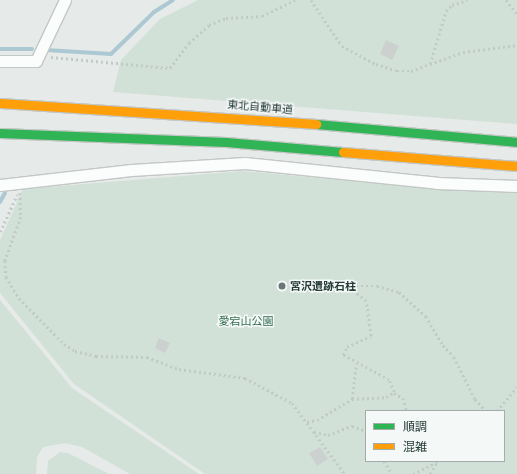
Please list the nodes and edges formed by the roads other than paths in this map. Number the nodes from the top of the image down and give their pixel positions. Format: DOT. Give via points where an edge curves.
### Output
graph roads {
  1 [pos="65,0"];
  2 [pos="0,61"];
  3 [pos="0,103"];
  4 [pos="0,133"];
  5 [pos="517,142"];
  6 [pos="517,166"];
  7 [pos="0,185"];
  8 [pos="517,186"];
  1 -- 2 [label="street" via="36,60"];
  3 -- 5 [label="highway, 東北自動車道" via="226,116"];
  4 -- 6 [label="highway" via="226,142"];
  7 -- 8 [label="street" via="132,170 245,163 437,183"];
}
